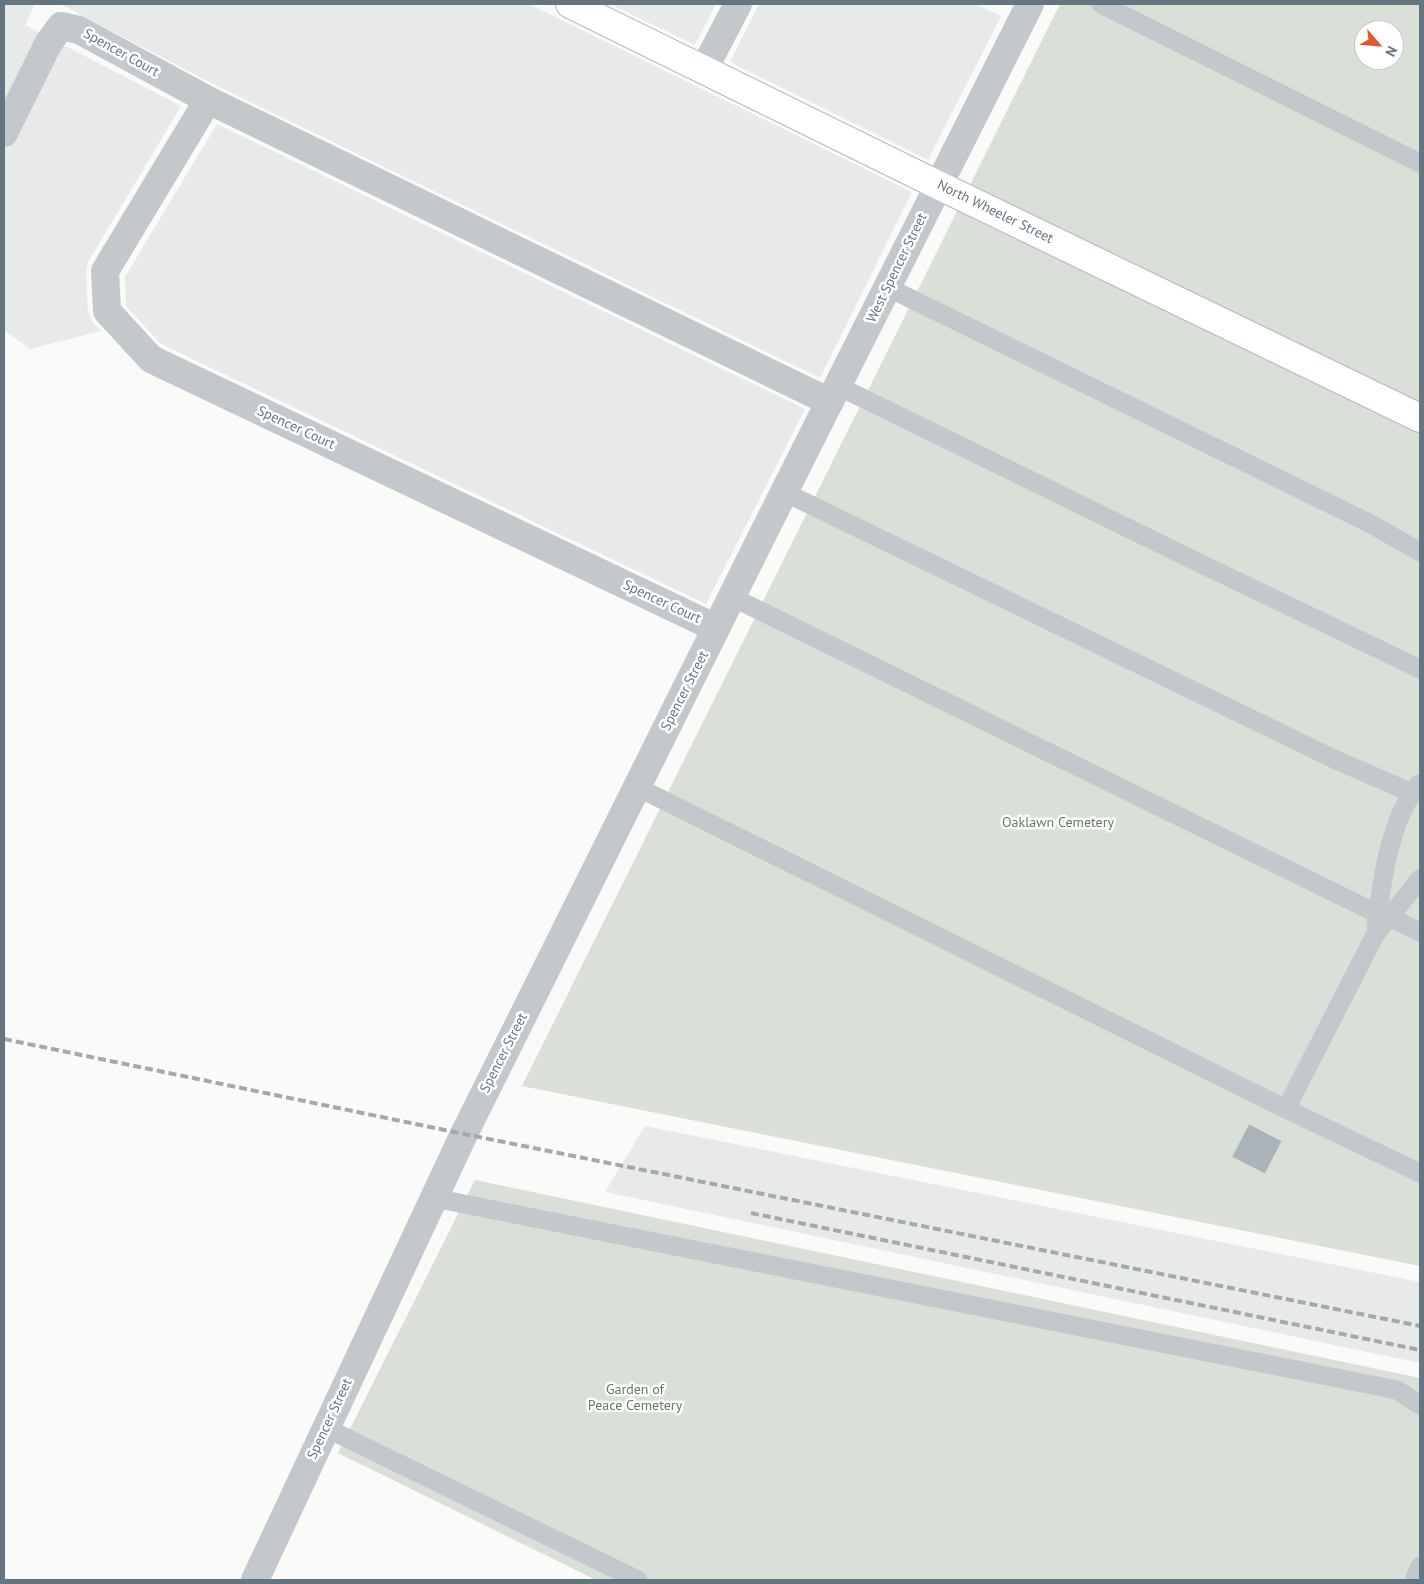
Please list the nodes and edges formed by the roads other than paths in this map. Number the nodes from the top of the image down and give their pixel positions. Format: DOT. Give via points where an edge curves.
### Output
graph roads {
  1 [pos="570,4"];
  2 [pos="738,4"];
  3 [pos="1030,4"];
  4 [pos="1101,4"];
  5 [pos="704,69"];
  6 [pos="208,100"];
  7 [pos="4,133"];
  8 [pos="1420,163"];
  9 [pos="938,185"];
  10 [pos="887,287"];
  11 [pos="834,394"];
  12 [pos="1420,418"];
  13 [pos="784,492"];
  14 [pos="764,532"];
  15 [pos="1420,552"];
  16 [pos="732,597"];
  17 [pos="716,628"];
  18 [pos="1420,669"];
  19 [pos="637,787"];
  20 [pos="1416,788"];
  21 [pos="1420,879"];
  22 [pos="1383,916"];
  23 [pos="1420,932"];
  24 [pos="1286,1109"];
  25 [pos="1420,1173"];
  26 [pos="434,1198"];
  27 [pos="1420,1404"];
  28 [pos="326,1428"];
  29 [pos="1420,1566"];
  30 [pos="255,1580"];
  31 [pos="638,1580"];
  32 [pos="1414,1580"];
  1 -- 5 [label="main road, North Wheeler Street"];
  2 -- 5 [label="street"];
  3 -- 9 [label="street, West Spencer Street"];
  4 -- 8 [label="lane"];
  5 -- 9 [label="main road, North Wheeler Street"];
  6 -- 7 [label="street, Spencer Court" via="79,30 61,26 48,44"];
  6 -- 11 [label="street, Spencer Court"];
  6 -- 17 [label="street, Spencer Court" via="105,271 107,311 150,359"];
  9 -- 10 [label="street, West Spencer Street"];
  9 -- 12 [label="main road, North Wheeler Street"];
  10 -- 11 [label="street, West Spencer Street"];
  10 -- 15 [label="lane" via="1369,523"];
  11 -- 13 [label="street, West Spencer Street"];
  11 -- 18 [label="lane"];
  13 -- 14 [label="street, West Spencer Street"];
  13 -- 20 [label="lane" via="1334,759"];
  14 -- 16 [label="street, Spencer Street"];
  16 -- 17 [label="street, Spencer Street"];
  16 -- 22 [label="lane"];
  17 -- 19 [label="street, Spencer Street"];
  19 -- 24 [label="lane"];
  19 -- 26 [label="street, Spencer Street"];
  20 -- 22 [label="lane" via="1392,838"];
  21 -- 22 [label="lane"];
  22 -- 23 [label="lane"];
  22 -- 24 [label="lane"];
  24 -- 25 [label="lane"];
  26 -- 27 [label="lane" via="1397,1390"];
  26 -- 28 [label="street, Spencer Street"];
  28 -- 30 [label="street, Spencer Street"];
  28 -- 31 [label="lane"];
  29 -- 32 [label="lane"];
}
